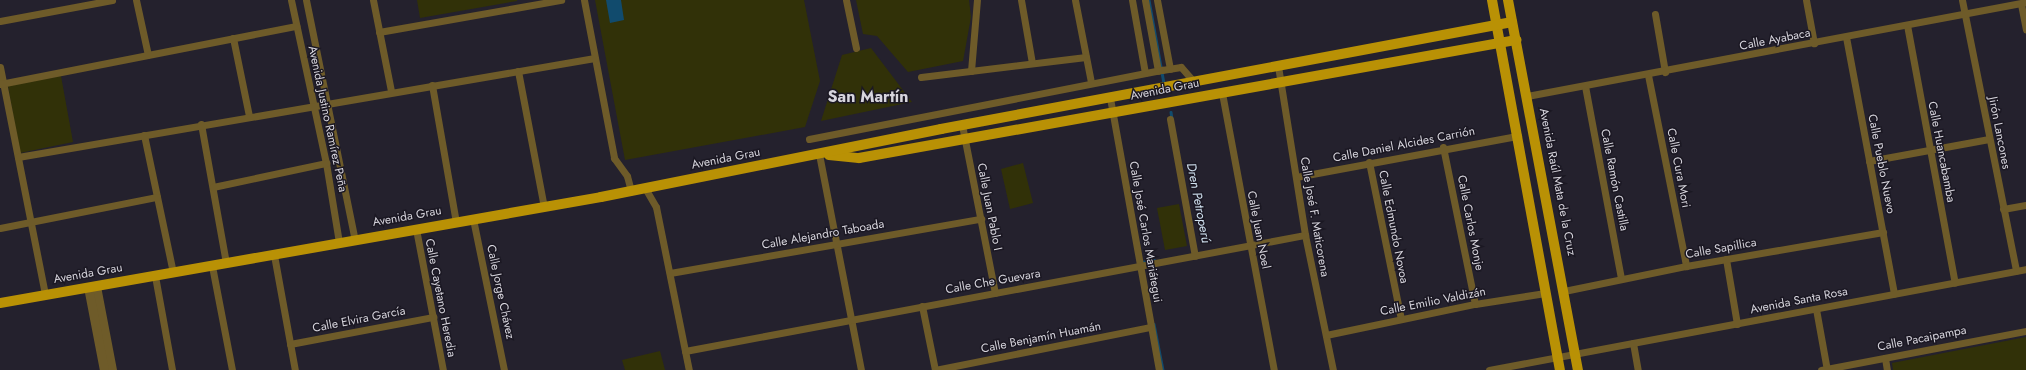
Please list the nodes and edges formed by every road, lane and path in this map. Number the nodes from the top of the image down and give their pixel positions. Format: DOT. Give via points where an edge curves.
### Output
graph roads {
  1 [pos="112,0"];
  2 [pos="136,0"];
  3 [pos="291,0"];
  4 [pos="306,0"];
  5 [pos="373,0"];
  6 [pos="561,0"];
  7 [pos="584,0"];
  8 [pos="846,0"];
  9 [pos="977,0"];
  10 [pos="1021,0"];
  11 [pos="1075,0"];
  12 [pos="1132,0"];
  13 [pos="1145,0"];
  14 [pos="1157,0"];
  15 [pos="1492,0"];
  16 [pos="1508,0"];
  17 [pos="1806,0"];
  18 [pos="1962,0"];
  19 [pos="524,3"];
  20 [pos="2023,3"];
  21 [pos="1655,14"];
  22 [pos="1964,14"];
  23 [pos="0,21"];
  24 [pos="1512,22"];
  25 [pos="1907,25"];
  26 [pos="296,26"];
  27 [pos="1497,26"];
  28 [pos="2026,30"];
  29 [pos="379,32"];
  30 [pos="1846,37"];
  31 [pos="233,38"];
  32 [pos="1516,40"];
  33 [pos="1814,43"];
  34 [pos="1500,44"];
  35 [pos="856,48"];
  36 [pos="148,55"];
  37 [pos="1086,57"];
  38 [pos="595,58"];
  39 [pos="1032,63"];
  40 [pos="1278,66"];
  41 [pos="0,67"];
  42 [pos="1170,69"];
  43 [pos="518,71"];
  44 [pos="971,71"];
  45 [pos="1158,71"];
  46 [pos="1665,72"];
  47 [pos="1146,73"];
  48 [pos="1648,75"];
  49 [pos="921,77"];
  50 [pos="1091,82"];
  51 [pos="1194,82"];
  52 [pos="2,83"];
  53 [pos="1280,84"];
  54 [pos="432,85"];
  55 [pos="1585,86"];
  56 [pos="391,91"];
  57 [pos="1222,93"];
  58 [pos="1527,96"];
  59 [pos="1110,98"];
  60 [pos="326,104"];
  61 [pos="314,106"];
  62 [pos="1112,114"];
  63 [pos="249,116"];
  64 [pos="1170,119"];
  65 [pos="201,124"];
  66 [pos="962,125"];
  67 [pos="144,135"];
  68 [pos="1518,136"];
  69 [pos="809,139"];
  70 [pos="965,140"];
  71 [pos="1989,140"];
  72 [pos="1443,148"];
  73 [pos="1930,150"];
  74 [pos="819,154"];
  75 [pos="18,157"];
  76 [pos="1869,161"];
  77 [pos="1369,162"];
  78 [pos="326,163"];
  79 [pos="1296,177"];
  80 [pos="213,187"];
  81 [pos="645,188"];
  82 [pos="631,191"];
  83 [pos="157,197"];
  84 [pos="2026,205"];
  85 [pos="544,207"];
  86 [pos="2003,209"];
  87 [pos="473,219"];
  88 [pos="981,219"];
  89 [pos="31,222"];
  90 [pos="456,222"];
  91 [pos="0,228"];
  92 [pos="416,229"];
  93 [pos="1882,232"];
  94 [pos="1305,235"];
  95 [pos="356,240"];
  96 [pos="339,242"];
  97 [pos="837,244"];
  98 [pos="1249,245"];
  99 [pos="274,255"];
  100 [pos="1195,256"];
  101 [pos="1726,259"];
  102 [pos="226,263"];
  103 [pos="212,266"];
  104 [pos="1140,266"];
  105 [pos="1686,266"];
  106 [pos="2026,269"];
  107 [pos="2016,271"];
  108 [pos="173,272"];
  109 [pos="670,273"];
  110 [pos="155,276"];
  111 [pos="1621,279"];
  112 [pos="1955,283"];
  113 [pos="92,287"];
  114 [pos="1564,291"];
  115 [pos="994,293"];
  116 [pos="1545,294"];
  117 [pos="1894,294"];
  118 [pos="45,295"];
  119 [pos="0,303"];
  120 [pos="1475,304"];
  121 [pos="922,306"];
  122 [pos="1816,309"];
  123 [pos="433,317"];
  124 [pos="851,319"];
  125 [pos="1401,319"];
  126 [pos="1737,324"];
  127 [pos="1151,327"];
  128 [pos="2026,331"];
  129 [pos="1326,335"];
  130 [pos="1633,343"];
  131 [pos="290,344"];
  132 [pos="685,351"];
  133 [pos="1575,354"];
  134 [pos="1558,357"];
  135 [pos="1885,358"];
  136 [pos="104,370"];
  137 [pos="112,370"];
  138 [pos="172,370"];
  139 [pos="232,370"];
  140 [pos="295,370"];
  141 [pos="443,370"];
  142 [pos="504,370"];
  143 [pos="689,370"];
  144 [pos="861,370"];
  145 [pos="935,370"];
  146 [pos="1159,370"];
  147 [pos="1274,370"];
  148 [pos="1334,370"];
  149 [pos="1494,370"];
  150 [pos="1560,370"];
  151 [pos="1578,370"];
  152 [pos="1638,370"];
  153 [pos="1825,370"];
  154 [pos="1888,370"];
  1 -- 23 [label="street"];
  2 -- 36 [label="street"];
  3 -- 26 [label="street, Avenida Justino Ramírez Peña"];
  4 -- 60 [label="street, Avenida Justino Ramírez Peña"];
  5 -- 29 [label="street"];
  6 -- 19 [label="street"];
  7 -- 38 [label="street"];
  8 -- 35 [label="street"];
  9 -- 44 [label="street"];
  10 -- 39 [label="street"];
  11 -- 37 [label="street"];
  12 -- 47 [label="street"];
  13 -- 45 [label="street"];
  14 -- 42 [label="street"];
  15 -- 27 [label="main road"];
  16 -- 24 [label="main road, Avenida Raúl Mata de la Cruz"];
  17 -- 33 [label="street"];
  18 -- 22 [label="street, Jirón Lancones"];
  19 -- 29 [label="street"];
  20 -- 22 [label="street, Calle Ayabaca"];
  20 -- 28 [label="street"];
  21 -- 46 [label="street"];
  22 -- 25 [label="street, Calle Ayabaca"];
  22 -- 71 [label="street, Jirón Lancones"];
  24 -- 27 [label="main road, Avenida Grau"];
  24 -- 32 [label="main road, Avenida Raúl Mata de la Cruz"];
  25 -- 30 [label="street, Calle Ayabaca"];
  25 -- 73 [label="street, Calle Huancabamba"];
  26 -- 31 [label="street"];
  26 -- 61 [label="street, Avenida Justino Ramírez Peña"];
  27 -- 34 [label="main road"];
  27 -- 40 [label="main road, Avenida Grau"];
  29 -- 56 [label="street"];
  30 -- 33 [label="street, Calle Ayabaca"];
  30 -- 76 [label="street, Calle Pueblo Nuevo"];
  31 -- 36 [label="street"];
  31 -- 63 [label="street"];
  32 -- 34 [label="main road, Avenida Grau"];
  32 -- 58 [label="main road, Avenida Raúl Mata de la Cruz"];
  33 -- 46 [label="street, Calle Ayabaca"];
  34 -- 53 [label="main road, Avenida Grau"];
  34 -- 68 [label="main road"];
  36 -- 52 [label="street"];
  37 -- 39 [label="street"];
  37 -- 50 [label="street"];
  38 -- 43 [label="street"];
  38 -- 82 [label="street" via="614,158 627,176"];
  39 -- 44 [label="street"];
  40 -- 51 [label="main road, Avenida Grau"];
  40 -- 53 [label="street, Calle José F. Maticorena"];
  41 -- 52 [label="street"];
  42 -- 45 [label="street"];
  42 -- 51 [label="street" via="1181,68"];
  43 -- 54 [label="street"];
  43 -- 85 [label="street"];
  44 -- 49 [label="street"];
  45 -- 47 [label="street"];
  46 -- 48 [label="street, Calle Ayabaca"];
  47 -- 50 [label="street"];
  48 -- 55 [label="street, Calle Ayabaca"];
  48 -- 105 [label="street, Calle Cura Mori"];
  50 -- 69 [label="street"];
  51 -- 59 [label="main road, Avenida Grau"];
  52 -- 75 [label="street"];
  53 -- 57 [label="main road, Avenida Grau"];
  53 -- 79 [label="street, Calle José F. Maticorena"];
  54 -- 56 [label="street"];
  54 -- 90 [label="street"];
  55 -- 58 [label="street, Calle Ayabaca"];
  55 -- 111 [label="street, Calle Ramón Castilla"];
  56 -- 60 [label="street"];
  57 -- 62 [label="main road, Avenida Grau"];
  57 -- 98 [label="street, Calle Juan Noel"];
  58 -- 114 [label="main road, Avenida Raúl Mata de la Cruz"];
  59 -- 62 [label="street, Calle José Carlos Mariátegui"];
  59 -- 66 [label="main road, Avenida Grau"];
  60 -- 61 [label="street"];
  60 -- 95 [label="street, Avenida Justino Ramírez Peña"];
  61 -- 63 [label="street"];
  61 -- 78 [label="street, Avenida Justino Ramírez Peña"];
  62 -- 70 [label="main road, Avenida Grau"];
  62 -- 104 [label="street, Calle José Carlos Mariátegui"];
  63 -- 65 [label="street"];
  64 -- 100 [label="street"];
  65 -- 67 [label="street"];
  65 -- 80 [label="street"];
  66 -- 70 [label="street, Calle Juan Pablo I"];
  66 -- 74 [label="main road, Avenida Grau"];
  67 -- 75 [label="street"];
  67 -- 83 [label="street"];
  68 -- 72 [label="street, Calle Daniel Alcides Carrión"];
  68 -- 116 [label="main road"];
  70 -- 74 [label="main road, Avenida Grau" via="858,158"];
  70 -- 88 [label="street, Calle Juan Pablo I"];
  71 -- 73 [label="street"];
  71 -- 86 [label="street, Jirón Lancones"];
  72 -- 77 [label="street, Calle Daniel Alcides Carrión"];
  72 -- 120 [label="street, Calle Carlos Monje"];
  73 -- 76 [label="street"];
  73 -- 112 [label="street, Calle Huancabamba"];
  74 -- 81 [label="main road, Avenida Grau"];
  74 -- 97 [label="street"];
  75 -- 89 [label="street"];
  76 -- 93 [label="street, Calle Pueblo Nuevo"];
  77 -- 79 [label="street, Calle Daniel Alcides Carrión"];
  77 -- 125 [label="street, Calle Edmundo Novoa"];
  78 -- 80 [label="street"];
  78 -- 96 [label="street, Avenida Justino Ramírez Peña"];
  79 -- 94 [label="street, Calle José F. Maticorena"];
  80 -- 102 [label="street"];
  81 -- 82 [label="main road, Avenida Grau"];
  81 -- 109 [label="street" via="656,207"];
  82 -- 85 [label="main road, Avenida Grau"];
  83 -- 89 [label="street"];
  83 -- 108 [label="street"];
  84 -- 86 [label="street"];
  85 -- 87 [label="main road, Avenida Grau"];
  86 -- 107 [label="street, Jirón Lancones"];
  87 -- 90 [label="main road, Avenida Grau"];
  87 -- 142 [label="street, Calle Jorge Chávez"];
  88 -- 97 [label="street, Calle Alejandro Taboada"];
  88 -- 115 [label="street, Calle Juan Pablo I"];
  89 -- 91 [label="street"];
  89 -- 118 [label="street"];
  90 -- 92 [label="main road, Avenida Grau"];
  92 -- 95 [label="main road, Avenida Grau"];
  92 -- 123 [label="street, Calle Cayetano Heredia"];
  93 -- 101 [label="street, Calle Sapillica"];
  93 -- 117 [label="street, Calle Pueblo Nuevo"];
  94 -- 98 [label="street, Calle Che Guevara"];
  94 -- 129 [label="street, Calle José F. Maticorena"];
  95 -- 96 [label="main road, Avenida Grau"];
  96 -- 99 [label="main road, Avenida Grau"];
  97 -- 109 [label="street, Calle Alejandro Taboada"];
  97 -- 124 [label="street"];
  98 -- 100 [label="street, Calle Che Guevara"];
  98 -- 147 [label="street, Calle Juan Noel"];
  99 -- 102 [label="main road, Avenida Grau"];
  99 -- 131 [label="street"];
  100 -- 104 [label="street, Calle Che Guevara"];
  101 -- 105 [label="street, Calle Sapillica"];
  101 -- 126 [label="street"];
  102 -- 103 [label="main road, Avenida Grau"];
  103 -- 108 [label="main road, Avenida Grau"];
  103 -- 139 [label="street"];
  104 -- 115 [label="street, Calle Che Guevara"];
  104 -- 127 [label="street, Calle José Carlos Mariátegui"];
  105 -- 111 [label="street, Calle Sapillica"];
  106 -- 107 [label="street, Avenida Santa Rosa"];
  107 -- 112 [label="street, Avenida Santa Rosa"];
  108 -- 110 [label="main road, Avenida Grau"];
  109 -- 132 [label="street"];
  110 -- 113 [label="main road, Avenida Grau"];
  110 -- 138 [label="street"];
  111 -- 114 [label="street, Calle Sapillica"];
  112 -- 117 [label="street, Avenida Santa Rosa"];
  113 -- 118 [label="main road, Avenida Grau"];
  113 -- 136 [label="street"];
  113 -- 137 [label="street"];
  114 -- 133 [label="main road, Avenida Raúl Mata de la Cruz"];
  115 -- 121 [label="street, Calle Che Guevara"];
  116 -- 120 [label="street, Calle Emilio Valdizán"];
  116 -- 134 [label="main road"];
  117 -- 122 [label="street, Avenida Santa Rosa"];
  118 -- 119 [label="main road, Avenida Grau"];
  120 -- 125 [label="street, Calle Emilio Valdizán"];
  121 -- 124 [label="street, Calle Che Guevara"];
  121 -- 145 [label="street"];
  122 -- 126 [label="street, Avenida Santa Rosa"];
  122 -- 153 [label="street"];
  123 -- 131 [label="street, Calle Elvira García"];
  123 -- 141 [label="street, Calle Cayetano Heredia"];
  124 -- 132 [label="street, Calle Che Guevara"];
  124 -- 144 [label="street"];
  125 -- 129 [label="street, Calle Emilio Valdizán"];
  126 -- 130 [label="street, Avenida Santa Rosa"];
  127 -- 145 [label="street, Calle Benjamín Huamán"];
  127 -- 146 [label="street, Calle José Carlos Mariátegui"];
  128 -- 135 [label="street, Calle Pacaipampa"];
  129 -- 148 [label="street, Calle José F. Maticorena"];
  130 -- 133 [label="street, Avenida Santa Rosa"];
  130 -- 152 [label="street"];
  131 -- 140 [label="street"];
  132 -- 143 [label="street"];
  133 -- 134 [label="street, Avenida Santa Rosa"];
  133 -- 151 [label="main road, Avenida Raúl Mata de la Cruz"];
  134 -- 149 [label="street, Avenida Santa Rosa"];
  134 -- 150 [label="main road"];
  135 -- 153 [label="street, Calle Pacaipampa"];
  135 -- 154 [label="street"];
}
